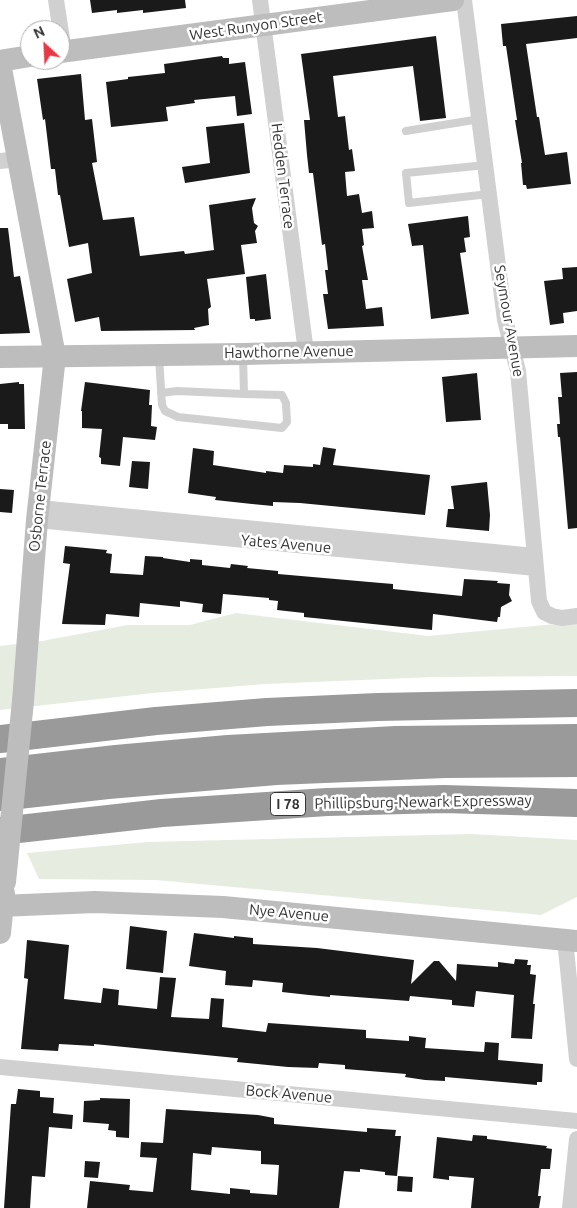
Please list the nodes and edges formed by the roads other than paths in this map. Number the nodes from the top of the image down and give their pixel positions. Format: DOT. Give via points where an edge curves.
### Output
graph roads {
  1 [pos="56,0"];
  2 [pos="260,0"];
  3 [pos="453,0"];
  4 [pos="464,0"];
  5 [pos="58,20"];
  6 [pos="264,25"];
  7 [pos="70,51"];
  8 [pos="20,58"];
  9 [pos="0,62"];
  10 [pos="480,119"];
  11 [pos="406,131"];
  12 [pos="9,160"];
  13 [pos="486,165"];
  14 [pos="490,194"];
  15 [pos="512,346"];
  16 [pos="577,346"];
  17 [pos="306,352"];
  18 [pos="243,354"];
  19 [pos="159,355"];
  20 [pos="55,356"];
  21 [pos="0,357"];
  22 [pos="161,393"];
  23 [pos="244,394"];
  24 [pos="38,514"];
  25 [pos="535,562"];
  26 [pos="577,616"];
  27 [pos="577,704"];
  28 [pos="0,738"];
  29 [pos="577,738"];
  30 [pos="577,763"];
  31 [pos="0,772"];
  32 [pos="0,797"];
  33 [pos="577,802"];
  34 [pos="0,831"];
  35 [pos="1,906"];
  36 [pos="0,933"];
  37 [pos="571,940"];
  38 [pos="577,1058"];
  39 [pos="0,1067"];
  40 [pos="577,1121"];
  41 [pos="577,1139"];
  42 [pos="570,1208"];
  1 -- 5 [label="street"];
  2 -- 6 [label="street, Hedden Terrace"];
  3 -- 6 [label="street, West Runyon Street"];
  4 -- 10 [label="street, Seymour Avenue"];
  6 -- 7 [label="street, West Runyon Street"];
  6 -- 17 [label="street, Hedden Terrace"];
  8 -- 9 [label="street"];
  9 -- 12 [label="street, Osborne Terrace"];
  10 -- 11 [label="lane"];
  10 -- 13 [label="street, Seymour Avenue"];
  12 -- 20 [label="street, Osborne Terrace"];
  13 -- 14 [label="street, Seymour Avenue"];
  13 -- 14 [label="lane" via="406,173 409,203"];
  14 -- 15 [label="street, Seymour Avenue" via="505,320"];
  15 -- 16 [label="street, Hawthorne Avenue"];
  15 -- 17 [label="street, Hawthorne Avenue"];
  15 -- 25 [label="street, Seymour Avenue" via="518,372"];
  17 -- 18 [label="street, Hawthorne Avenue"];
  18 -- 19 [label="street, Hawthorne Avenue"];
  18 -- 23 [label="lane"];
  19 -- 20 [label="street, Hawthorne Avenue"];
  19 -- 22 [label="lane"];
  20 -- 21 [label="street, Hawthorne Avenue"];
  20 -- 24 [label="street, Osborne Terrace"];
  22 -- 23 [label="lane"];
  22 -- 23 [label="lane" via="165,410 178,417 282,428 287,422 282,395"];
  24 -- 25 [label="street, Yates Avenue"];
  24 -- 35 [label="street, Osborne Terrace, bridge" via="23,701"];
  25 -- 26 [label="street, Seymour Avenue" via="539,601 544,612 562,618"];
  27 -- 28 [label="highway" via="433,705 267,712"];
  29 -- 31 [label="highway" via="396,740 228,749"];
  30 -- 32 [label="highway, I 78" via="417,764 276,771"];
  33 -- 34 [label="highway, Phillipsburg-Newark Expressway / I 78" via="444,799 327,802 162,813"];
  35 -- 36 [label="street, Osborne Terrace"];
  35 -- 37 [label="street, Nye Avenue" via="95,902 223,906"];
  37 -- 38 [label="street"];
  39 -- 40 [label="street, Bock Avenue"];
  41 -- 42 [label="street"];
}
